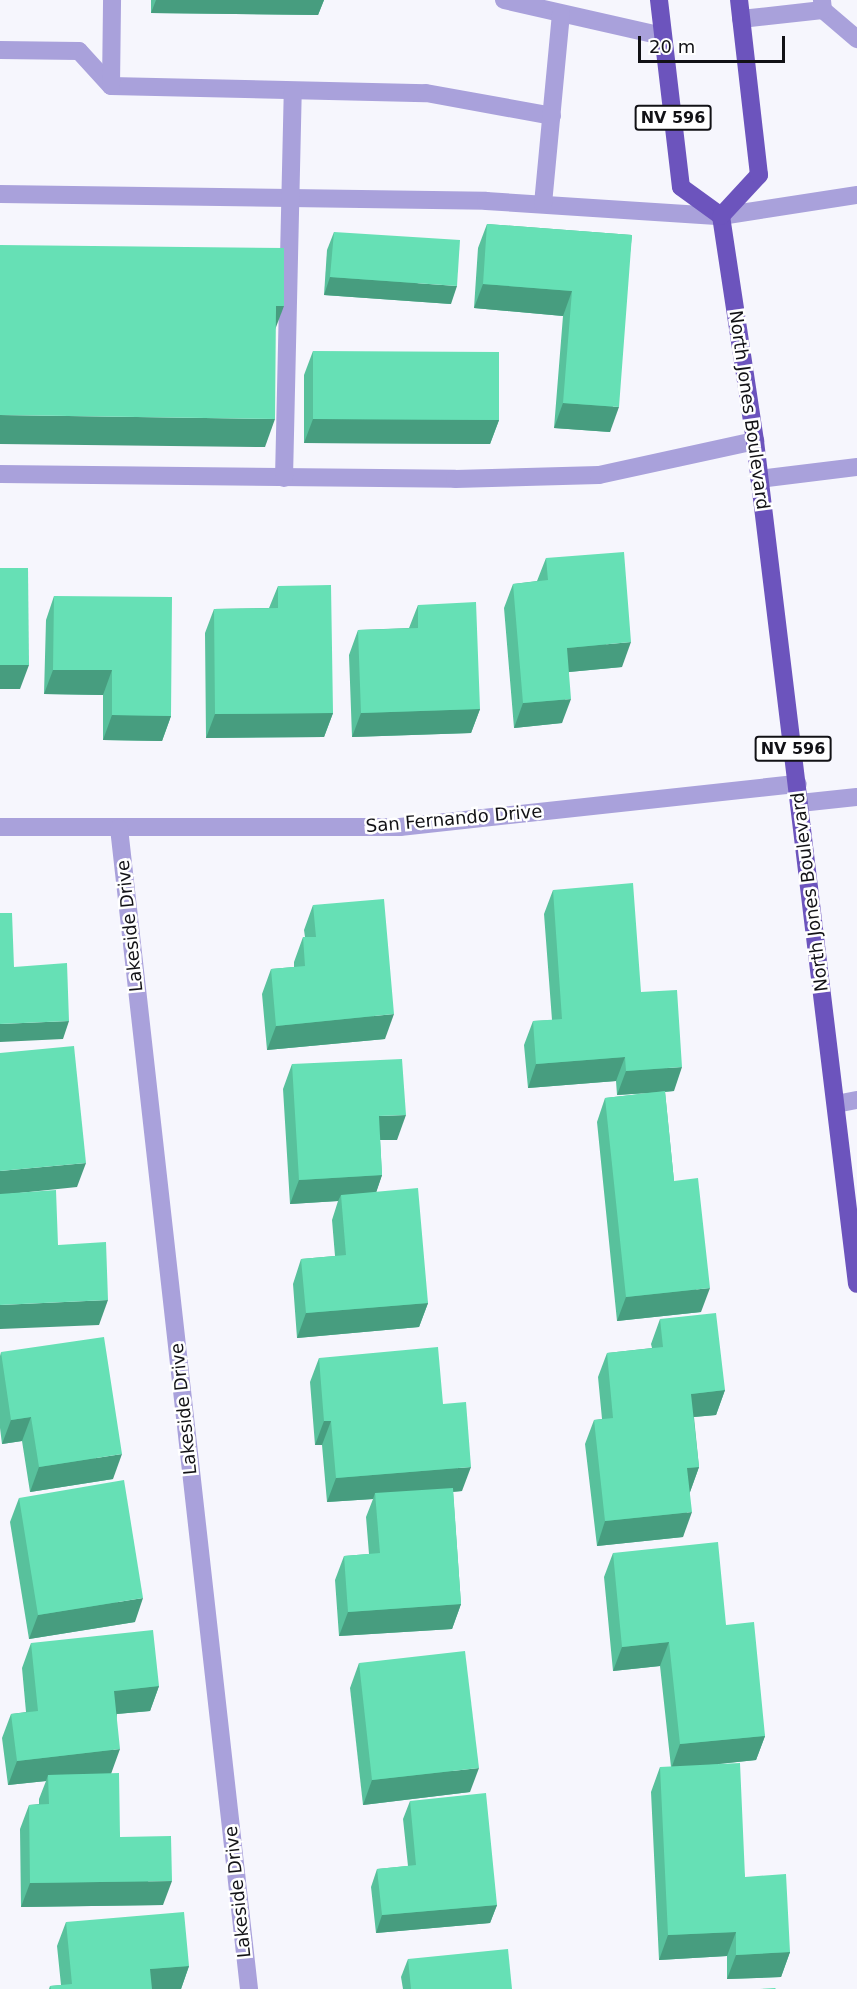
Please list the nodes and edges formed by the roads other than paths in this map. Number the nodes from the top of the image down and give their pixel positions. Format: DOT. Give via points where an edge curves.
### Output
graph roads {
  1 [pos="112,0"];
  2 [pos="504,0"];
  3 [pos="658,0"];
  4 [pos="739,0"];
  5 [pos="822,5"];
  6 [pos="561,14"];
  7 [pos="741,19"];
  8 [pos="663,36"];
  9 [pos="857,39"];
  10 [pos="0,50"];
  11 [pos="111,86"];
  12 [pos="292,91"];
  13 [pos="552,116"];
  14 [pos="0,194"];
  15 [pos="857,195"];
  16 [pos="292,197"];
  17 [pos="543,204"];
  18 [pos="721,216"];
  19 [pos="755,441"];
  20 [pos="857,467"];
  21 [pos="0,474"];
  22 [pos="284,478"];
  23 [pos="759,478"];
  24 [pos="798,784"];
  25 [pos="857,797"];
  26 [pos="800,803"];
  27 [pos="0,827"];
  28 [pos="119,828"];
  29 [pos="857,1100"];
  30 [pos="836,1104"];
  31 [pos="857,1284"];
  32 [pos="249,1989"];
  1 -- 11 [label="street"];
  2 -- 6 [label="street"];
  3 -- 8 [label="main road, NV 596"];
  4 -- 7 [label="main road"];
  5 -- 7 [label="street"];
  5 -- 9 [label="street"];
  6 -- 8 [label="street"];
  6 -- 13 [label="street"];
  7 -- 18 [label="main road" via="759,176"];
  8 -- 18 [label="main road, NV 596" via="681,187"];
  10 -- 11 [label="street" via="79,51"];
  11 -- 12 [label="street"];
  12 -- 13 [label="street" via="426,93"];
  12 -- 16 [label="street"];
  13 -- 17 [label="street"];
  14 -- 16 [label="street"];
  15 -- 18 [label="street"];
  16 -- 17 [label="street"];
  16 -- 22 [label="street"];
  17 -- 18 [label="street"];
  18 -- 19 [label="main road, North Jones Boulevard / NV 596"];
  19 -- 22 [label="street" via="599,475"];
  19 -- 23 [label="main road, North Jones Boulevard / NV 596"];
  20 -- 23 [label="street"];
  21 -- 22 [label="street"];
  23 -- 24 [label="main road, North Jones Boulevard / NV 596"];
  24 -- 26 [label="main road, North Jones Boulevard / NV 596"];
  24 -- 28 [label="street, San Fernando Drive" via="400,828"];
  25 -- 26 [label="street"];
  26 -- 30 [label="main road, North Jones Boulevard / NV 596"];
  27 -- 28 [label="street, San Fernando Drive"];
  28 -- 32 [label="street, Lakeside Drive"];
  29 -- 30 [label="street"];
  30 -- 31 [label="main road, North Jones Boulevard / NV 596"];
}
